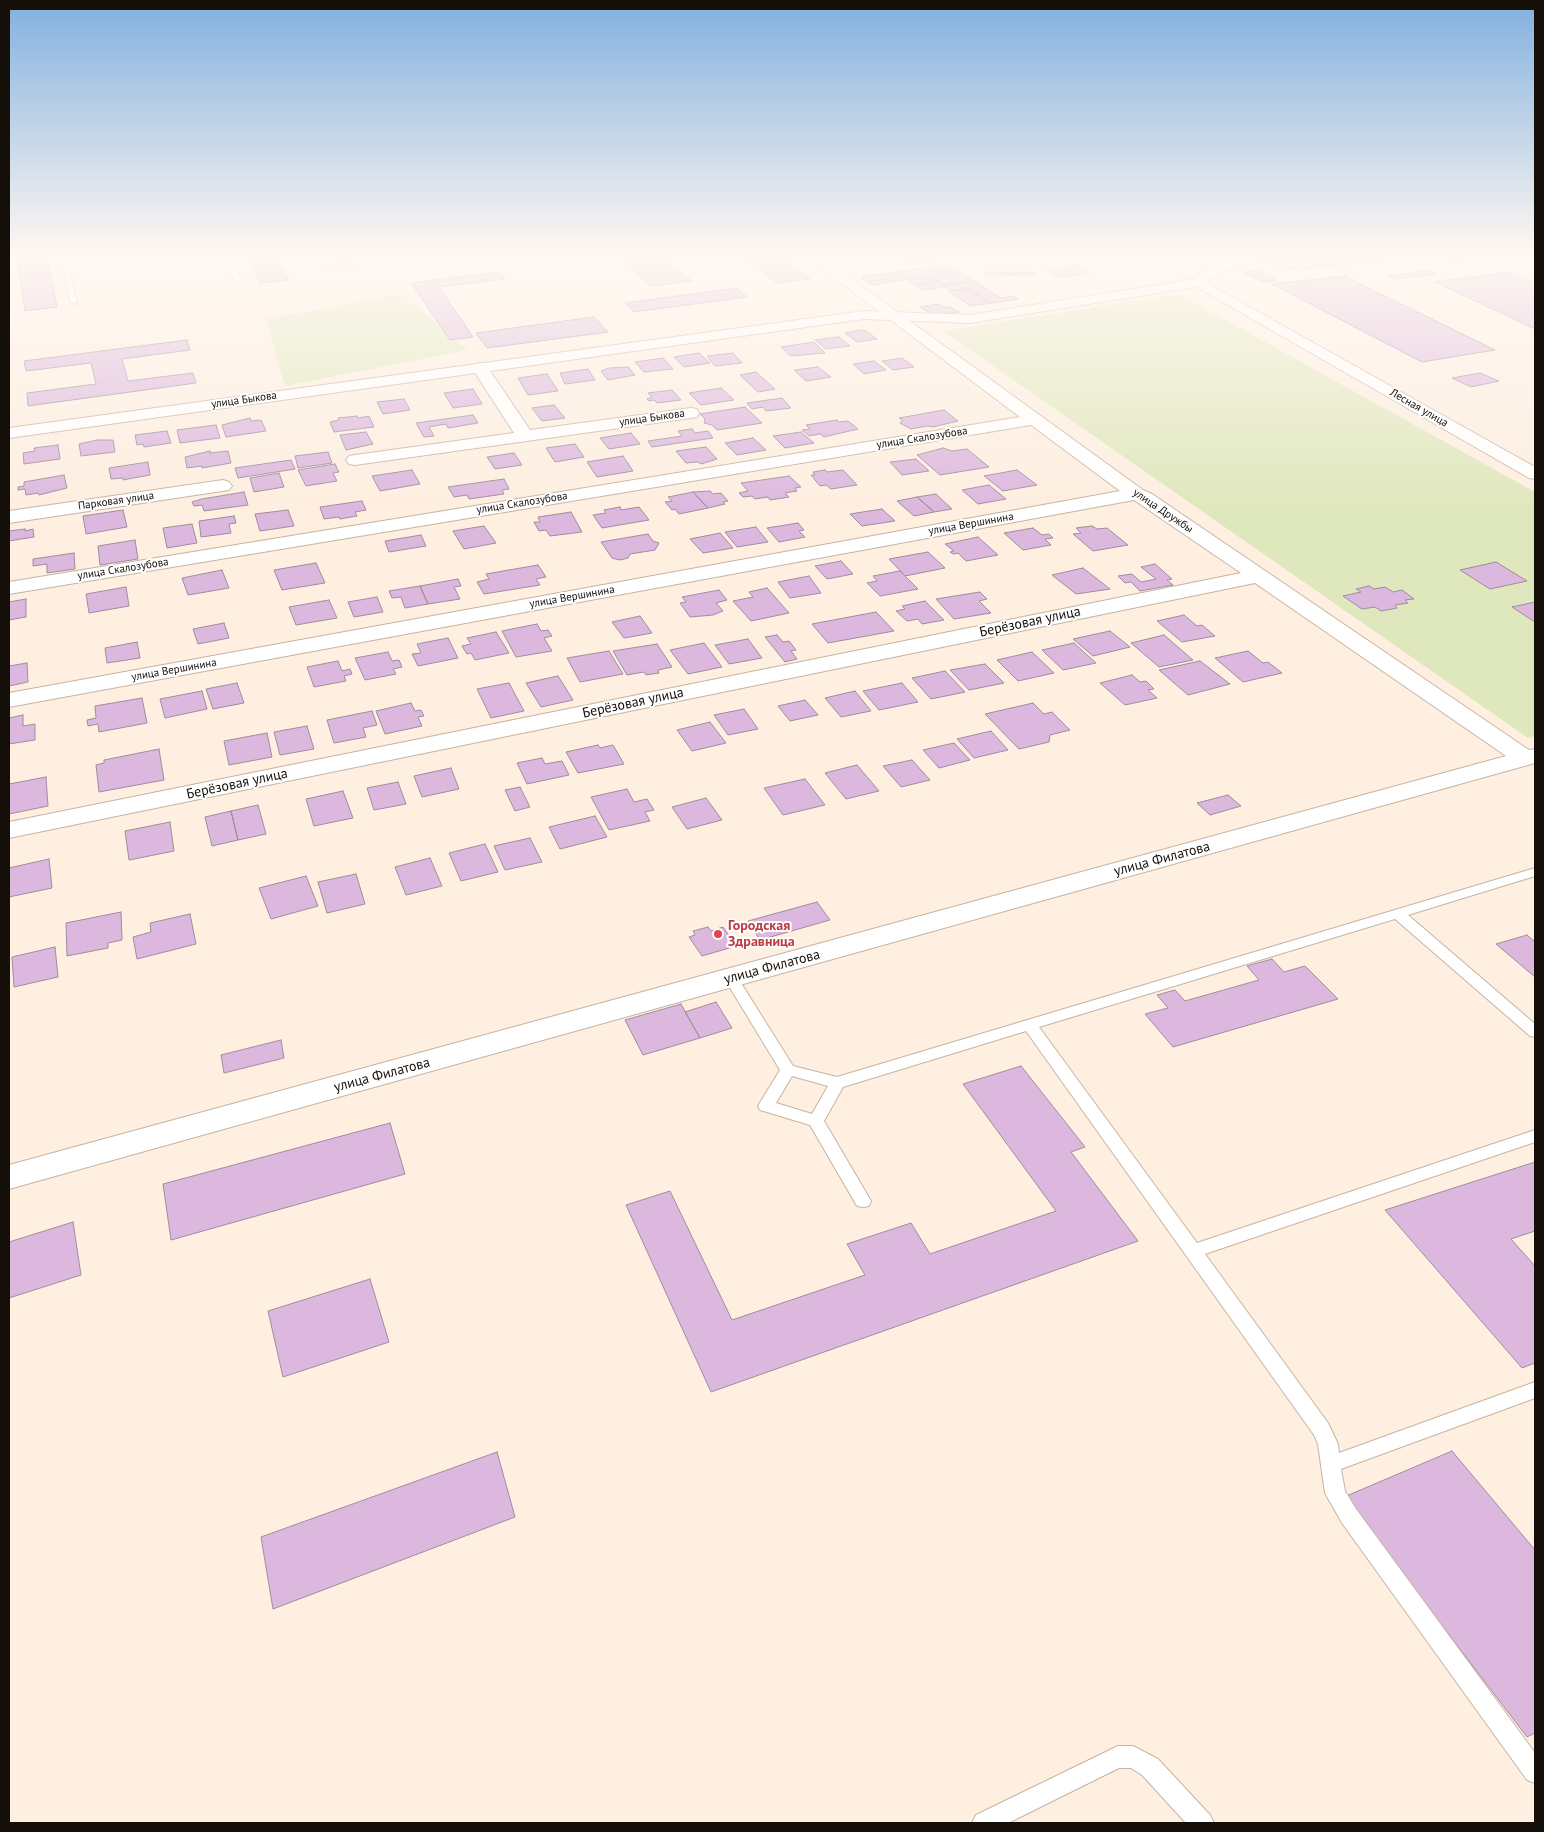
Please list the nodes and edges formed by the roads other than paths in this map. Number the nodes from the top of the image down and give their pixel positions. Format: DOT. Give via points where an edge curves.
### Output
graph roads {
  1 [pos="694,338"];
  2 [pos="925,338"];
  3 [pos="1297,338"];
  4 [pos="480,368"];
  5 [pos="691,413"];
  6 [pos="1036,419"];
  7 [pos="9,433"];
  8 [pos="525,436"];
  9 [pos="355,460"];
  10 [pos="1535,474"];
  11 [pos="223,486"];
  12 [pos="1136,494"];
  13 [pos="9,517"];
  14 [pos="1258,576"];
  15 [pos="9,588"];
  16 [pos="9,700"];
  17 [pos="1530,758"];
  18 [pos="9,830"];
  19 [pos="1535,872"];
  20 [pos="1398,913"];
  21 [pos="731,978"];
  22 [pos="1030,1025"];
  23 [pos="1535,1032"];
  24 [pos="788,1070"];
  25 [pos="837,1084"];
  26 [pos="816,1121"];
  27 [pos="1535,1136"];
  28 [pos="9,1177"];
  29 [pos="863,1201"];
  30 [pos="1193,1251"];
  31 [pos="1535,1390"];
  32 [pos="1332,1464"];
  33 [pos="1535,1772"];
  34 [pos="984,1823"];
  35 [pos="1202,1823"];
  1 -- 4 [label="street, улица Быкова"];
  2 -- 6 [label="street, улица Дружбы"];
  3 -- 10 [label="street, Лесная улица"];
  4 -- 7 [label="street, улица Быкова"];
  4 -- 8 [label="street"];
  5 -- 8 [label="street, улица Быкова"];
  6 -- 12 [label="street, улица Дружбы"];
  6 -- 15 [label="street, улица Скалозубова"];
  8 -- 9 [label="street, улица Быкова"];
  11 -- 13 [label="street, Парковая улица"];
  12 -- 14 [label="street, улица Дружбы"];
  12 -- 16 [label="street, улица Вершинина"];
  14 -- 17 [label="street, улица Дружбы"];
  14 -- 18 [label="street, Берёзовая улица"];
  17 -- 21 [label="street, улица Филатова"];
  19 -- 20 [label="lane"];
  20 -- 22 [label="lane"];
  20 -- 23 [label="lane"];
  21 -- 24 [label="lane"];
  21 -- 28 [label="street, улица Филатова"];
  22 -- 25 [label="lane"];
  22 -- 30 [label="lane"];
  24 -- 25 [label="lane"];
  24 -- 26 [label="lane" via="766,1106"];
  25 -- 26 [label="lane"];
  26 -- 29 [label="lane"];
  27 -- 30 [label="lane"];
  30 -- 32 [label="lane" via="1321,1429"];
  31 -- 32 [label="lane"];
  32 -- 33 [label="lane" via="1335,1493 1349,1516"];
  34 -- 35 [label="lane" via="1118,1757 1132,1756 1150,1767"];
}
